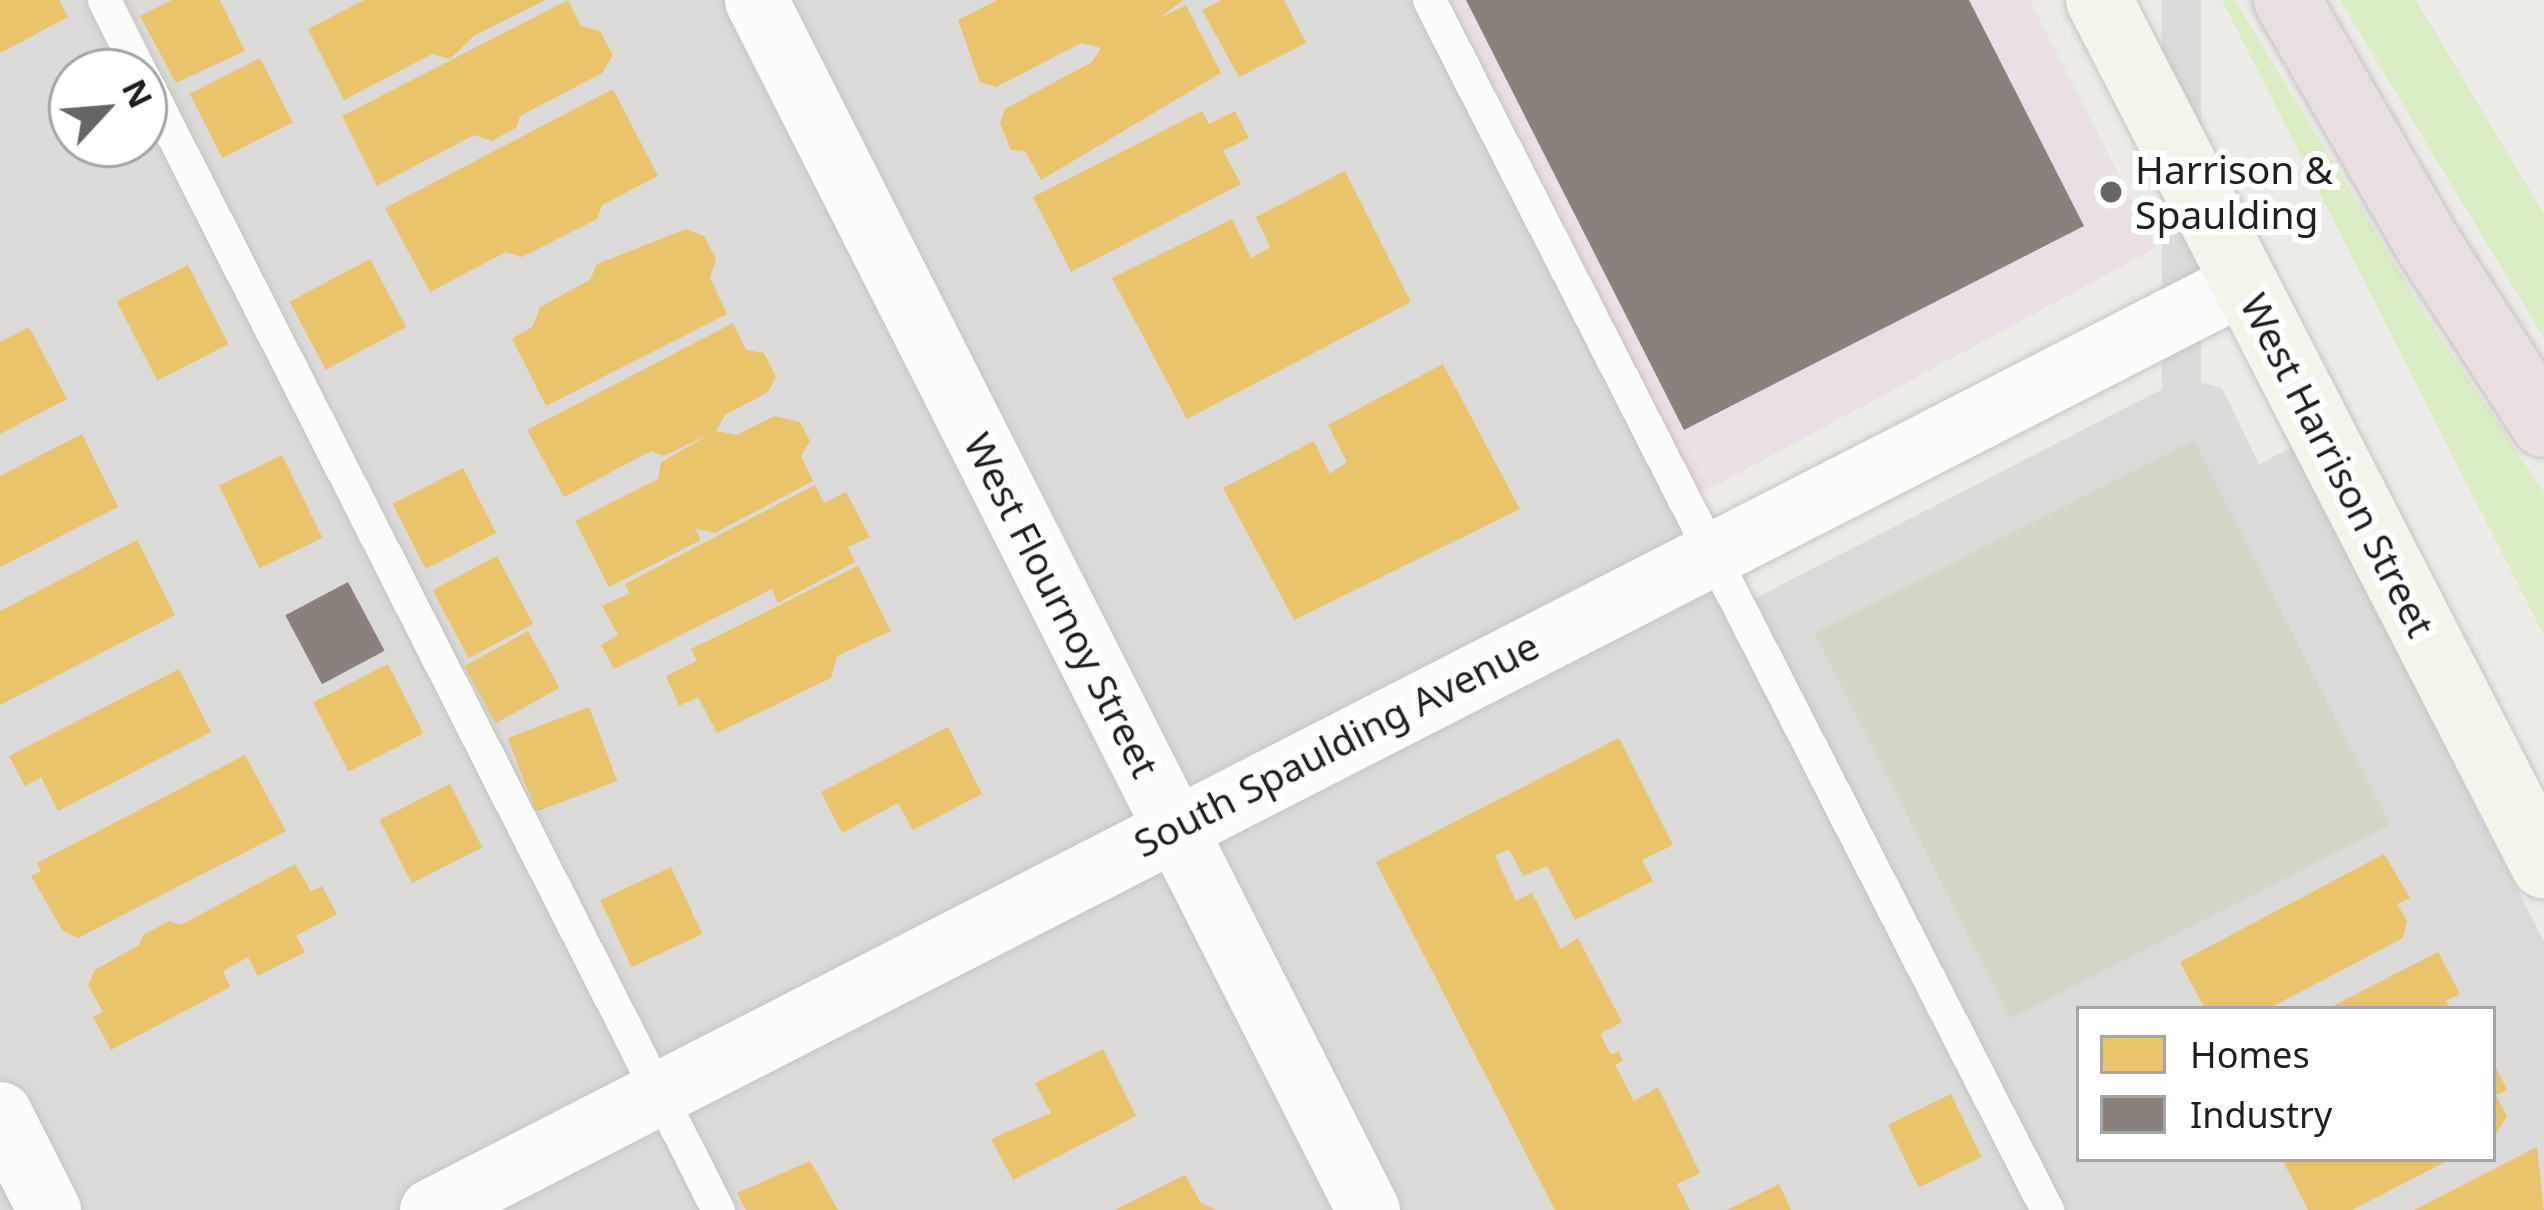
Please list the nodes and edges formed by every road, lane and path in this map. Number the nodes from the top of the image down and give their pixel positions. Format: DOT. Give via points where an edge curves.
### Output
graph roads {
  1 [pos="104,0"];
  2 [pos="756,0"];
  3 [pos="1429,0"];
  4 [pos="2099,0"];
  5 [pos="2287,0"];
  6 [pos="128,48"];
  7 [pos="168,127"];
  8 [pos="2243,282"];
  9 [pos="2544,424"];
  10 [pos="1708,554"];
  11 [pos="1174,826"];
  12 [pos="2544,865"];
  13 [pos="659,1092"];
  14 [pos="0,1113"];
  15 [pos="49,1210"];
  16 [pos="430,1210"];
  17 [pos="718,1210"];
  18 [pos="1368,1210"];
  19 [pos="2047,1210"];
  1 -- 6 [label="lane"];
  2 -- 11 [label="street, West Flournoy Street"];
  3 -- 10 [label="lane"];
  4 -- 8 [label="street, West Harrison Street"];
  5 -- 9 [label="highway"];
  7 -- 13 [label="lane"];
  8 -- 10 [label="street, South Spaulding Avenue"];
  8 -- 12 [label="street, West Harrison Street"];
  10 -- 11 [label="street, South Spaulding Avenue"];
  10 -- 19 [label="lane"];
  11 -- 13 [label="street, South Spaulding Avenue"];
  11 -- 18 [label="street, West Flournoy Street"];
  13 -- 16 [label="street, South Spaulding Avenue"];
  13 -- 17 [label="lane"];
  14 -- 15 [label="street"];
}
